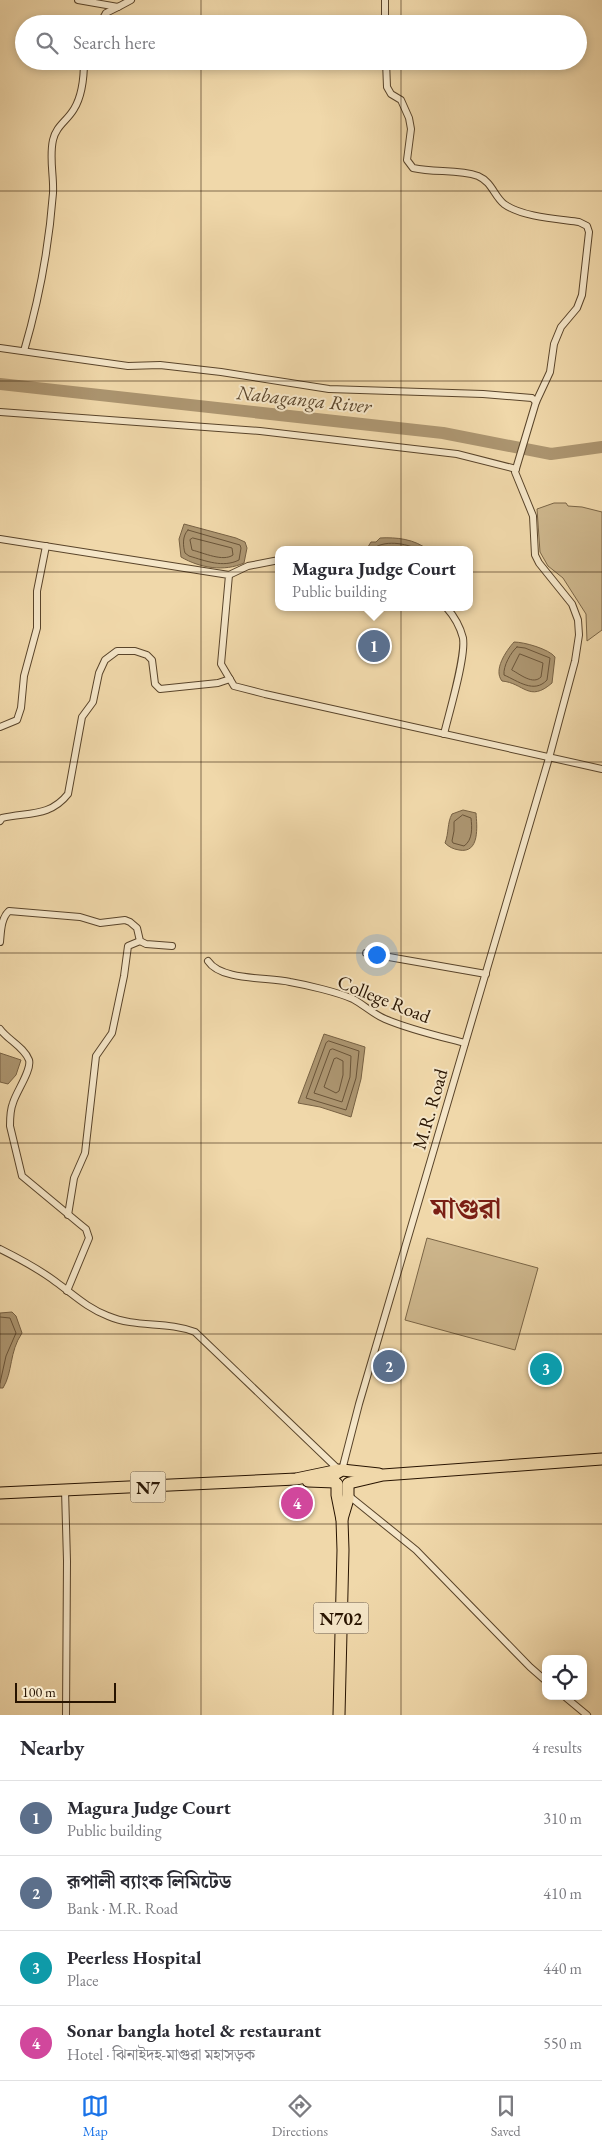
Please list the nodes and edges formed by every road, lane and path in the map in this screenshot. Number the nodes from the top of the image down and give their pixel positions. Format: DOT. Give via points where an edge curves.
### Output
graph roads {
  1 [pos="78,0"];
  2 [pos="131,0"];
  3 [pos="385,0"];
  4 [pos="118,7"];
  5 [pos="105,15"];
  6 [pos="385,15"];
  7 [pos="83,70"];
  8 [pos="386,70"];
  9 [pos="0,348"];
  10 [pos="24,351"];
  11 [pos="536,402"];
  12 [pos="0,412"];
  13 [pos="516,471"];
  14 [pos="0,539"];
  15 [pos="46,546"];
  16 [pos="275,561"];
  17 [pos="229,575"];
  18 [pos="449,611"];
  19 [pos="230,680"];
  20 [pos="0,727"];
  21 [pos="444,734"];
  22 [pos="549,758"];
  23 [pos="602,769"];
  24 [pos="0,821"];
  25 [pos="140,941"];
  26 [pos="0,942"];
  27 [pos="172,946"];
  28 [pos="366,952"];
  29 [pos="208,961"];
  30 [pos="486,974"];
  31 [pos="0,1029"];
  32 [pos="465,1043"];
  33 [pos="68,1215"];
  34 [pos="0,1249"];
  35 [pos="67,1291"];
  36 [pos="602,1459"];
  37 [pos="342,1470"];
  38 [pos="383,1475"];
  39 [pos="296,1480"];
  40 [pos="343,1486"];
  41 [pos="65,1490"];
  42 [pos="0,1493"];
  43 [pos="542,1677"];
  44 [pos="569,1700"];
  45 [pos="66,1715"];
  46 [pos="339,1715"];
  47 [pos="587,1715"];
  1 -- 4 [label="street"];
  2 -- 4 [label="street"];
  3 -- 6 [label="street"];
  4 -- 5 [label="street"];
  7 -- 10 [label="street" via="73,110 58,127 53,139 53,192 47,242 37,303"];
  8 -- 11 [label="street" via="387,87 401,100 409,118 411,129 407,160 413,168 479,177 492,186 502,202 513,210 579,222 590,232 582,295 577,308 561,326 552,350 550,372"];
  9 -- 10 [label="street"];
  10 -- 11 [label="street" via="128,366 160,365 221,372 329,389 483,394 532,398"];
  11 -- 13 [label="street"];
  12 -- 13 [label="street" via="260,431 457,454"];
  13 -- 22 [label="street, M.R. Road" via="533,516 535,556 572,604 578,620 575,662"];
  14 -- 15 [label="street"];
  15 -- 17 [label="street"];
  15 -- 20 [label="street" via="37,591 36,628 22,688 21,708 17,720"];
  16 -- 17 [label="street" via="248,566"];
  17 -- 19 [label="street" via="221,664"];
  18 -- 21 [label="street" via="458,624 463,644"];
  19 -- 21 [label="street" via="234,686 265,694"];
  19 -- 24 [label="street" via="160,689 155,684 152,660 147,655 117,651 105,660 92,702 82,717 68,794 60,804 43,812 2,818"];
  21 -- 22 [label="street"];
  22 -- 23 [label="street"];
  22 -- 30 [label="street, M.R. Road"];
  25 -- 26 [label="street" via="137,928 124,920 100,923 80,917 9,911 3,921"];
  25 -- 27 [label="street"];
  25 -- 33 [label="street" via="128,946 112,1033 96,1056 85,1153 74,1178"];
  28 -- 30 [label="street"];
  29 -- 32 [label="street, College Road" via="224,973 289,982 353,999 372,1013 393,1022"];
  30 -- 32 [label="street, M.R. Road"];
  31 -- 33 [label="street" via="29,1061 10,1118 22,1176"];
  32 -- 37 [label="street, M.R. Road"];
  33 -- 35 [label="street" via="86,1229 89,1238"];
  34 -- 35 [label="street" via="32,1265"];
  35 -- 37 [label="street" via="82,1304 109,1317 195,1332"];
  36 -- 38 [label="highway, N7"];
  37 -- 38 [label="highway, N7"];
  37 -- 39 [label="highway, N7"];
  37 -- 40 [label="highway" via="350,1475"];
  38 -- 40 [label="highway, N7"];
  39 -- 40 [label="highway, N7"];
  39 -- 41 [label="highway, N7"];
  40 -- 43 [label="street" via="416,1550"];
  40 -- 46 [label="highway, N702"];
  41 -- 42 [label="highway, N7"];
  41 -- 45 [label="street"];
  44 -- 47 [label="street"];
}
